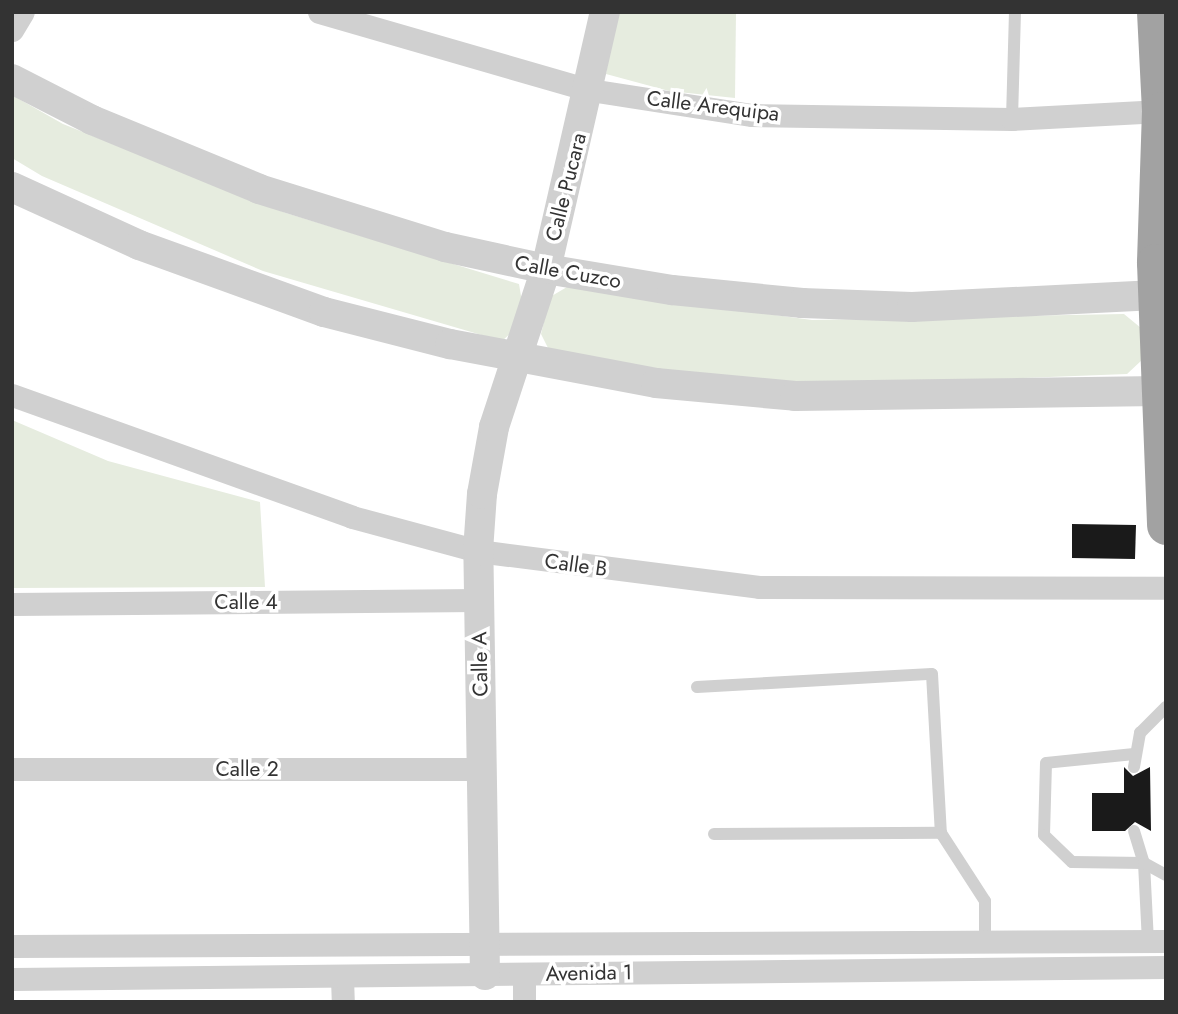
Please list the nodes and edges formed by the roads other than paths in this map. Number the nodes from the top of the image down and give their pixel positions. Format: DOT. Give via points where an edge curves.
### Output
graph roads {
  1 [pos="23,12"];
  2 [pos="319,12"];
  3 [pos="605,12"];
  4 [pos="1015,12"];
  5 [pos="1156,12"];
  6 [pos="12,30"];
  7 [pos="12,79"];
  8 [pos="590,90"];
  9 [pos="1163,110"];
  10 [pos="1012,119"];
  11 [pos="12,187"];
  12 [pos="546,269"];
  13 [pos="1156,295"];
  14 [pos="514,357"];
  15 [pos="1159,391"];
  16 [pos="12,395"];
  17 [pos="1166,526"];
  18 [pos="478,551"];
  19 [pos="1166,588"];
  20 [pos="479,600"];
  21 [pos="12,604"];
  22 [pos="697,687"];
  23 [pos="1166,707"];
  24 [pos="12,769"];
  25 [pos="482,769"];
  26 [pos="1134,831"];
  27 [pos="941,833"];
  28 [pos="714,834"];
  29 [pos="1144,863"];
  30 [pos="1166,875"];
  31 [pos="985,941"];
  32 [pos="1157,941"];
  33 [pos="484,943"];
  34 [pos="12,946"];
  35 [pos="1166,967"];
  36 [pos="524,974"];
  37 [pos="485,975"];
  38 [pos="342,978"];
  39 [pos="12,979"];
  40 [pos="342,1002"];
  41 [pos="524,1002"];
  1 -- 6 [label="street"];
  2 -- 8 [label="street, Calle Arequipa"];
  3 -- 8 [label="street, Calle Pucara"];
  4 -- 10 [label="lane"];
  5 -- 9 [label="highway"];
  7 -- 12 [label="street, Calle Cuzco" via="129,136 259,189 445,247"];
  8 -- 10 [label="street, Calle Arequipa" via="752,115"];
  8 -- 12 [label="street, Calle Pucara"];
  9 -- 10 [label="street, Calle Arequipa"];
  9 -- 13 [label="highway"];
  11 -- 14 [label="street" via="139,246 261,292 387,329"];
  12 -- 13 [label="street, Calle Cuzco" via="672,290 802,303 912,307"];
  12 -- 14 [label="street, Calle Pucara"];
  13 -- 15 [label="highway"];
  14 -- 15 [label="street" via="656,383 795,396"];
  14 -- 18 [label="street, Calle A" via="494,427"];
  15 -- 17 [label="highway"];
  16 -- 18 [label="street, Calle B" via="352,517"];
  18 -- 19 [label="street, Calle B" via="759,587"];
  18 -- 20 [label="street, Calle A"];
  20 -- 21 [label="street, Calle 4"];
  20 -- 25 [label="street, Calle A"];
  22 -- 27 [label="lane" via="932,674"];
  23 -- 29 [label="lane" via="1140,733 1134,760 1046,763 1044,835 1072,862"];
  24 -- 25 [label="street, Calle 2"];
  25 -- 33 [label="street, Calle A"];
  26 -- 29 [label="lane"];
  27 -- 28 [label="lane"];
  27 -- 31 [label="lane" via="985,901"];
  29 -- 30 [label="lane"];
  29 -- 32 [label="lane"];
  31 -- 32 [label="street, Avenida 1"];
  31 -- 33 [label="street, Avenida 1"];
  33 -- 34 [label="street, Avenida 1"];
  33 -- 37 [label="street, Calle A"];
  35 -- 36 [label="street, Avenida 1"];
  36 -- 37 [label="street, Avenida 1"];
  36 -- 41 [label="street"];
  37 -- 38 [label="street, Avenida 1"];
  38 -- 39 [label="street, Avenida 1"];
  38 -- 40 [label="street"];
}
